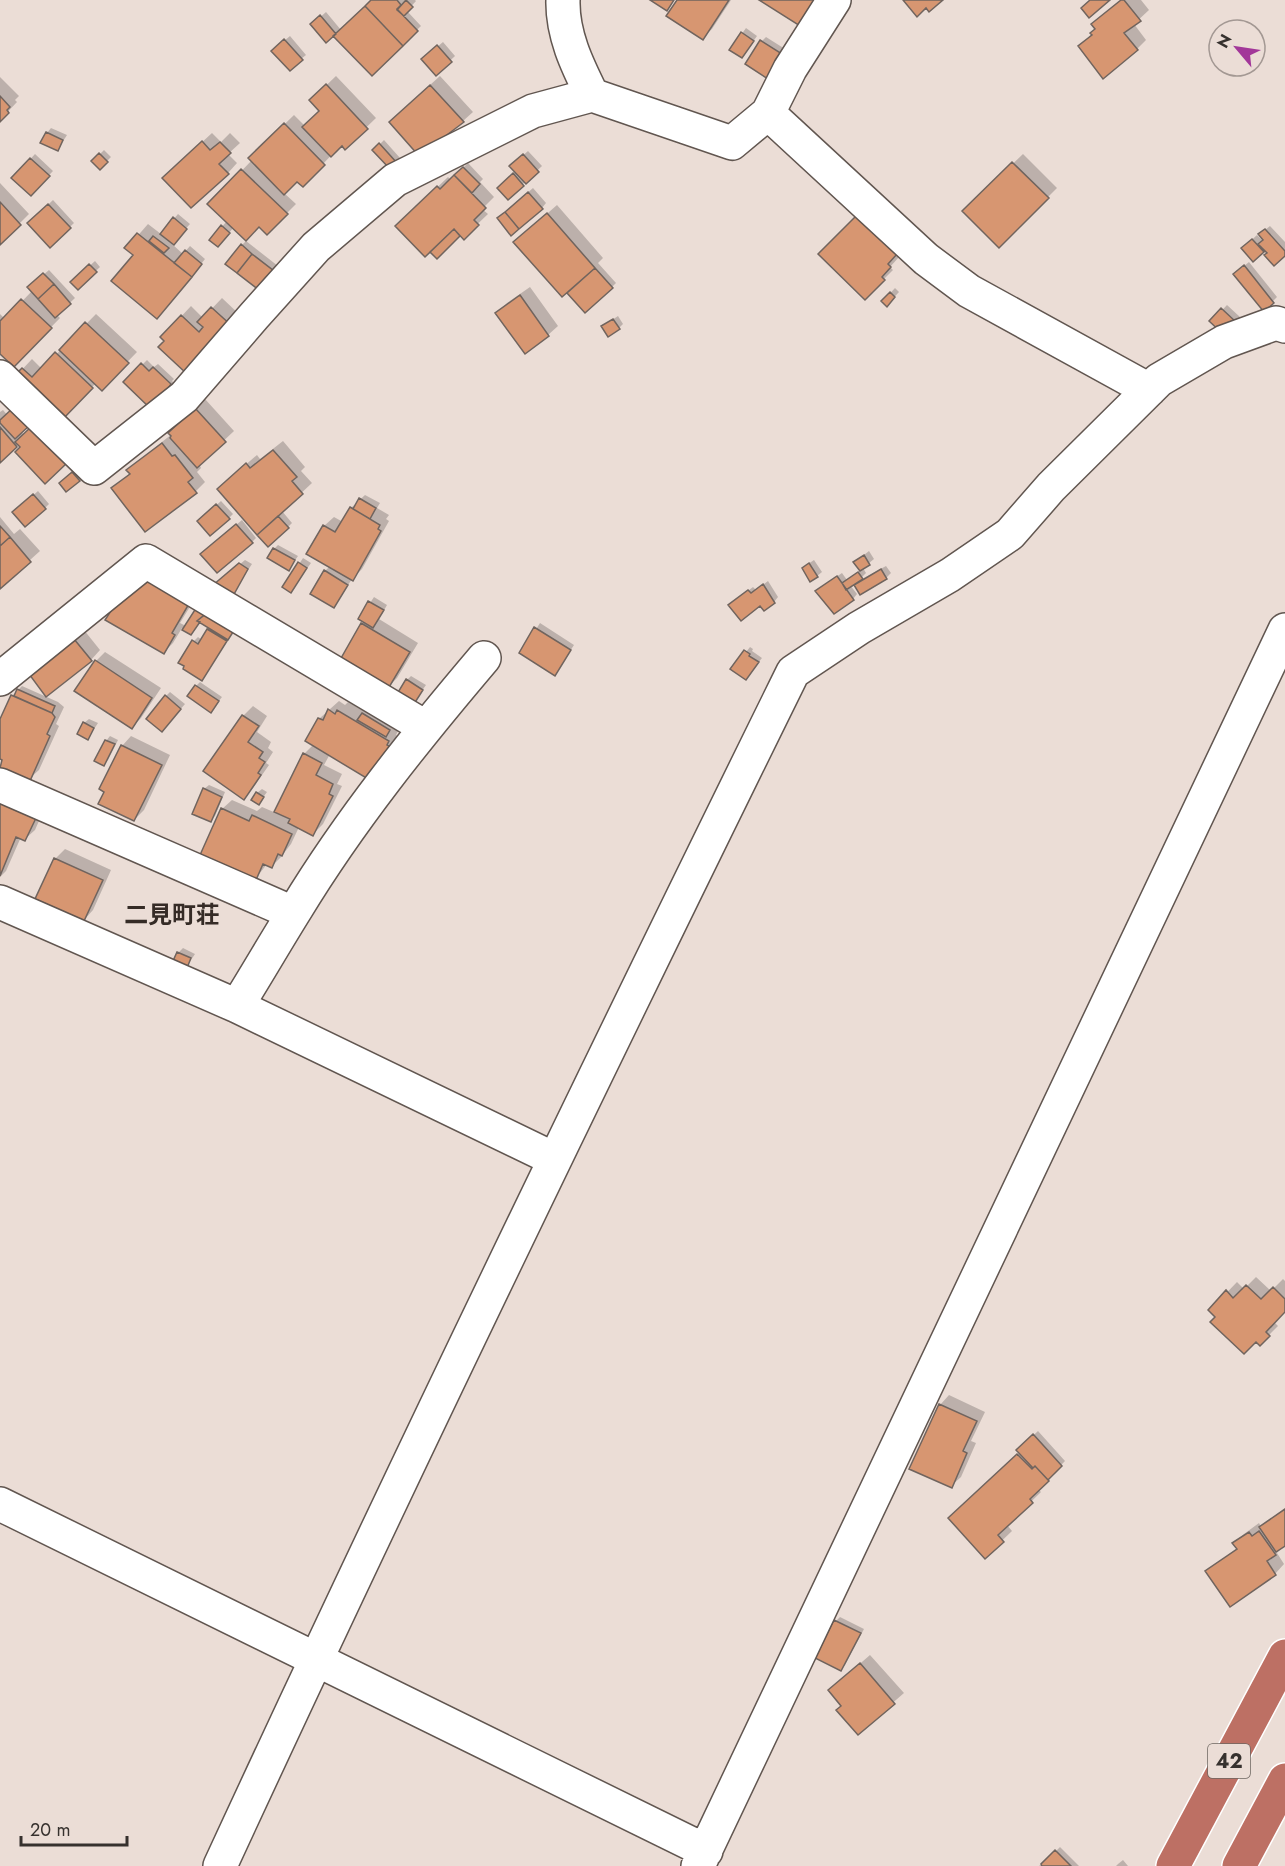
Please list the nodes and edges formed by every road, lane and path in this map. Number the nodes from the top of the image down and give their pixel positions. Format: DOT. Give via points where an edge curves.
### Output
graph roads {
  1 [pos="563,0"];
  2 [pos="834,0"];
  3 [pos="592,95"];
  4 [pos="768,113"];
  5 [pos="1285,326"];
  6 [pos="0,377"];
  7 [pos="1149,390"];
  8 [pos="1285,630"];
  9 [pos="484,658"];
  10 [pos="0,679"];
  11 [pos="425,727"];
  12 [pos="0,785"];
  13 [pos="0,902"];
  14 [pos="293,913"];
  15 [pos="237,1006"];
  16 [pos="554,1159"];
  17 [pos="0,1504"];
  18 [pos="1285,1656"];
  19 [pos="315,1660"];
  20 [pos="1285,1780"];
  21 [pos="702,1858"];
  22 [pos="220,1866"];
  23 [pos="1173,1866"];
  24 [pos="1239,1866"];
  1 -- 3 [label="street" via="574,59"];
  2 -- 4 [label="street" via="790,69"];
  3 -- 4 [label="street" via="732,144"];
  3 -- 6 [label="street" via="533,111 395,180 316,247 184,397 94,468"];
  4 -- 7 [label="street" via="926,259 969,291"];
  5 -- 7 [label="street" via="1276,323 1224,342 1159,380"];
  7 -- 16 [label="street" via="1051,487 1010,534 792,672"];
  8 -- 21 [label="street"];
  9 -- 11 [label="street"];
  10 -- 11 [label="street" via="146,561"];
  11 -- 14 [label="street"];
  12 -- 14 [label="street"];
  13 -- 15 [label="street"];
  14 -- 15 [label="street"];
  15 -- 16 [label="street"];
  16 -- 19 [label="street"];
  17 -- 19 [label="street"];
  18 -- 23 [label="highway, 42"];
  19 -- 21 [label="street"];
  19 -- 22 [label="street"];
  20 -- 24 [label="highway"];
}
